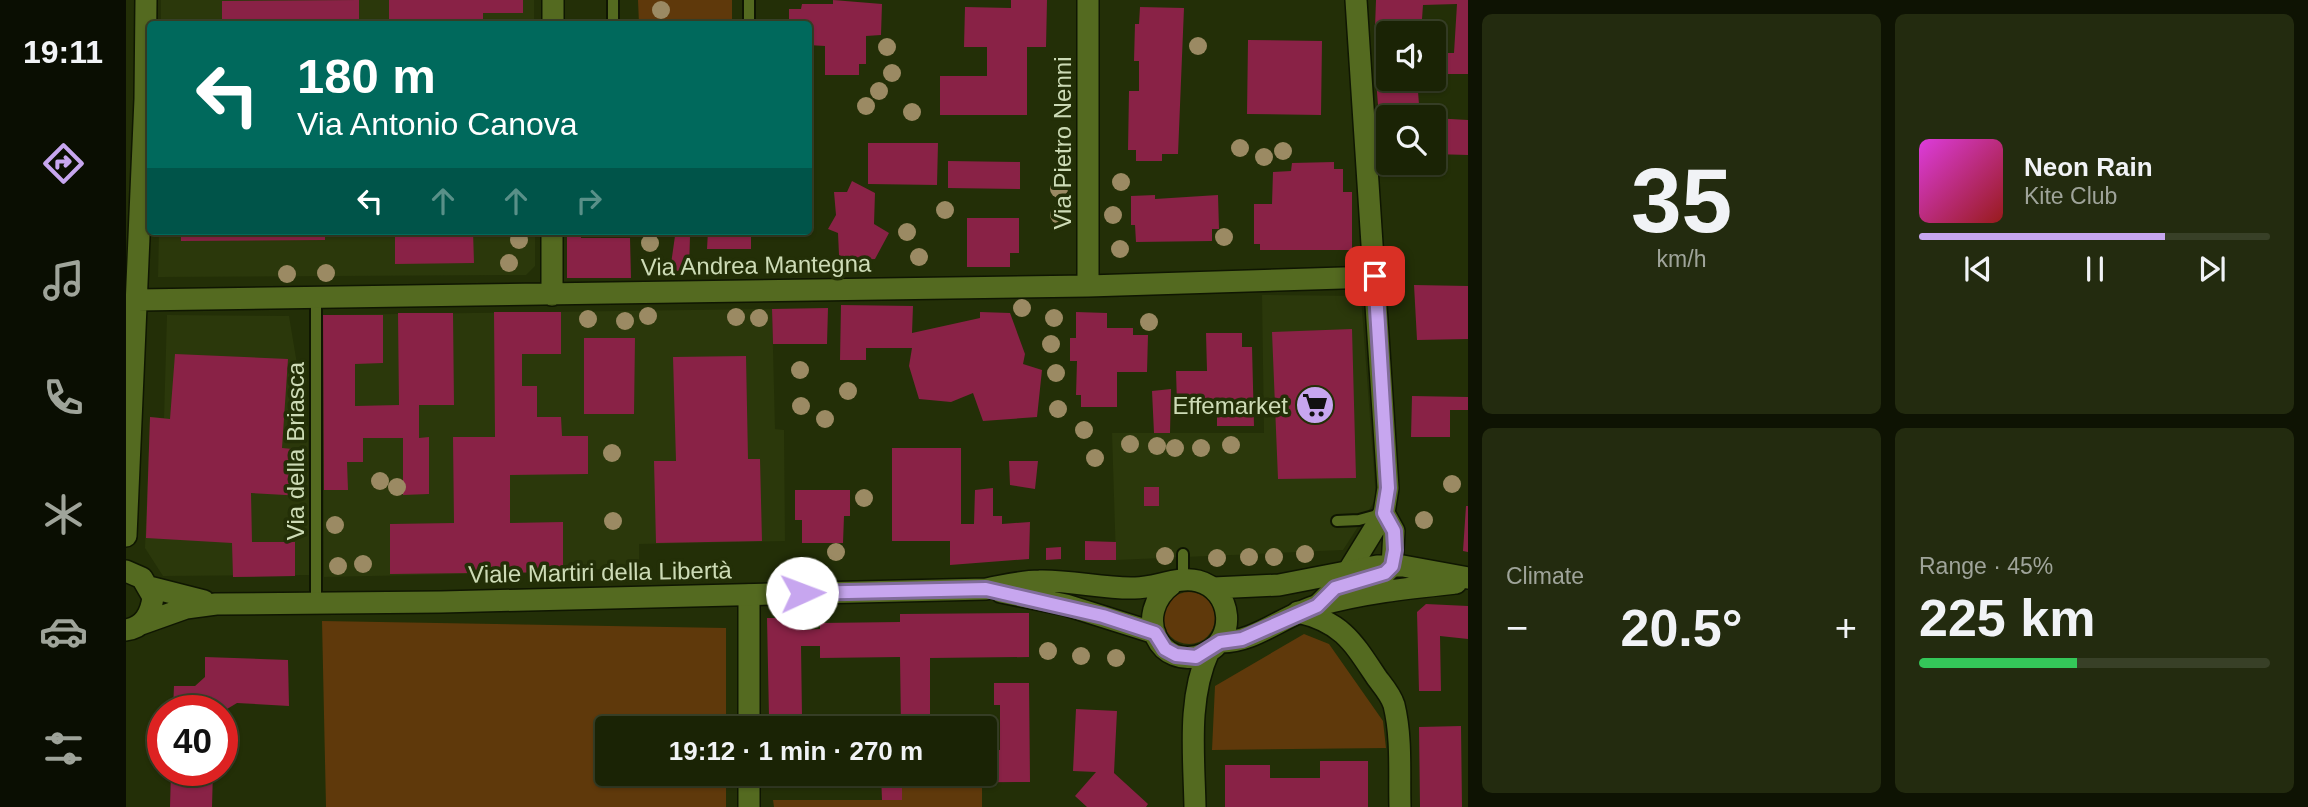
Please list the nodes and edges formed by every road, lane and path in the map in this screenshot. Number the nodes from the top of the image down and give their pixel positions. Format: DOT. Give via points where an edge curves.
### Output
graph roads {
  1 [pos="146,0"];
  2 [pos="553,0"];
  3 [pos="613,0"];
  4 [pos="749,0"];
  5 [pos="1088,0"];
  6 [pos="1356,0"];
  7 [pos="553,21"];
  8 [pos="613,21"];
  9 [pos="749,21"];
  10 [pos="552,235"];
  11 [pos="1375,276"];
  12 [pos="1088,286"];
  13 [pos="552,295"];
  14 [pos="316,299"];
  15 [pos="137,300"];
  16 [pos="1384,513"];
  17 [pos="1337,521"];
  18 [pos="126,536"];
  19 [pos="1183,554"];
  20 [pos="1392,566"];
  21 [pos="1349,570"];
  22 [pos="126,571"];
  23 [pos="1468,580"];
  24 [pos="1177,582"];
  25 [pos="149,587"];
  26 [pos="1213,588"];
  27 [pos="986,589"];
  28 [pos="749,595"];
  29 [pos="1348,598"];
  30 [pos="316,603"];
  31 [pos="216,604"];
  32 [pos="1307,609"];
  33 [pos="134,627"];
  34 [pos="1155,633"];
  35 [pos="1353,641"];
  36 [pos="1214,647"];
  37 [pos="1182,656"];
  38 [pos="1194,709"];
  39 [pos="749,716"];
  40 [pos="749,786"];
  41 [pos="749,807"];
  42 [pos="1195,807"];
  43 [pos="1400,807"];
  1 -- 15 [label="street"];
  2 -- 7 [label="street"];
  3 -- 8 [label="lane"];
  4 -- 9 [label="lane"];
  5 -- 12 [label="street, Via Pietro Nenni"];
  6 -- 11 [label="street"];
  10 -- 13 [label="street"];
  11 -- 12 [label="street, Via Andrea Mantegna"];
  11 -- 16 [label="street" via="1388,488"];
  12 -- 13 [label="street, Via Andrea Mantegna"];
  13 -- 14 [label="street, Via Andrea Mantegna"];
  14 -- 15 [label="street, Via Andrea Mantegna"];
  14 -- 30 [label="lane, Via della Briasca"];
  15 -- 18 [label="street"];
  16 -- 17 [label="lane"];
  16 -- 20 [label="street" via="1394,531"];
  16 -- 21 [label="street"];
  19 -- 24 [label="lane"];
  20 -- 21 [label="street, Viale Martiri della Libertà"];
  20 -- 23 [label="street, Viale Martiri della Libertà"];
  20 -- 32 [label="street, Viale Martiri della Libertà" via="1385,573 1335,588"];
  21 -- 26 [label="street, Viale Martiri della Libertà" via="1268,587"];
  22 -- 25 [label="street, Viale Martiri della Libertà"];
  23 -- 29 [label="street, Viale Martiri della Libertà"];
  24 -- 26 [label="street, Viale Martiri della Libertà" via="1197,580"];
  24 -- 27 [label="street, Viale Martiri della Libertà" via="1119,588 1038,581"];
  24 -- 34 [label="street" via="1154,603 1151,622"];
  25 -- 31 [label="street, Viale Martiri della Libertà"];
  25 -- 33 [label="street, Viale Martiri della Libertà" via="152,606"];
  26 -- 36 [label="street" via="1225,603 1228,618"];
  27 -- 28 [label="street, Viale Martiri della Libertà"];
  27 -- 34 [label="street, Viale Martiri della Libertà" via="1066,605"];
  28 -- 30 [label="street, Viale Martiri della Libertà"];
  28 -- 39 [label="street"];
  29 -- 32 [label="street, Viale Martiri della Libertà"];
  29 -- 35 [label="street"];
  30 -- 31 [label="street, Viale Martiri della Libertà"];
  31 -- 33 [label="street, Viale Martiri della Libertà" via="175,611"];
  32 -- 35 [label="street" via="1335,624"];
  32 -- 36 [label="street, Viale Martiri della Libertà"];
  34 -- 37 [label="street, Viale Martiri della Libertà" via="1165,649"];
  35 -- 43 [label="street" via="1393,702"];
  36 -- 37 [label="street, Viale Martiri della Libertà" via="1196,657"];
  36 -- 38 [label="street" via="1198,678"];
  37 -- 38 [label="street"];
  38 -- 42 [label="street"];
  40 -- 41 [label="street"];
}
